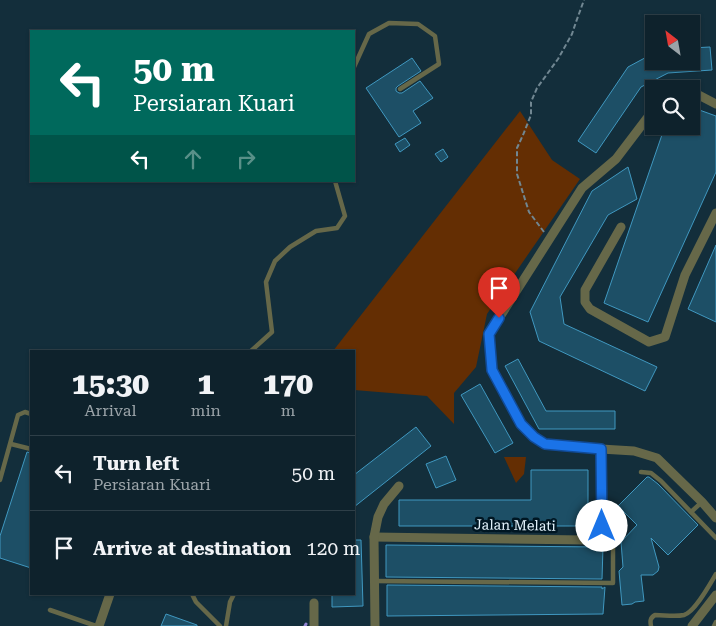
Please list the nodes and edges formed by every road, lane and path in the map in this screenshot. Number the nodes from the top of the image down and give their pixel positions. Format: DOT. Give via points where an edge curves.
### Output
graph roads {
  1 [pos="584,0"];
  2 [pos="355,65"];
  3 [pos="400,90"];
  4 [pos="700,96"];
  5 [pos="716,104"];
  6 [pos="645,121"];
  7 [pos="336,182"];
  8 [pos="716,213"];
  9 [pos="621,227"];
  10 [pos="549,239"];
  11 [pos="252,350"];
  12 [pos="30,414"];
  13 [pos="11,444"];
  14 [pos="30,449"];
  15 [pos="601,449"];
  16 [pos="640,472"];
  17 [pos="0,480"];
  18 [pos="399,486"];
  19 [pos="702,502"];
  20 [pos="691,512"];
  21 [pos="716,516"];
  22 [pos="597,536"];
  23 [pos="374,537"];
  24 [pos="716,538"];
  25 [pos="716,574"];
  26 [pos="374,580"];
  27 [pos="110,595"];
  28 [pos="192,595"];
  29 [pos="234,595"];
  30 [pos="716,595"];
  31 [pos="314,603"];
  32 [pos="50,610"];
  33 [pos="716,622"];
  34 [pos="97,626"];
  35 [pos="220,626"];
  36 [pos="226,626"];
  37 [pos="314,626"];
  38 [pos="375,626"];
  39 [pos="651,626"];
  40 [pos="692,626"];
  41 [pos="714,626"];
  1 -- 10 [label="path" via="572,34 537,88 531,102 531,115 516,148 518,174 529,212"];
  2 -- 3 [label="lane" via="369,34 389,23 418,24 435,36 439,64"];
  4 -- 5 [label="street"];
  6 -- 10 [label="street" via="616,159 582,188"];
  7 -- 11 [label="lane" via="345,216 337,228 316,231 275,261 266,282 272,332"];
  8 -- 9 [label="street" via="685,274 665,337 649,342 590,309 585,302 585,290"];
  10 -- 15 [label="street" via="489,334 492,370 521,424 534,437 545,444"];
  12 -- 13 [label="lane" via="18,415"];
  13 -- 14 [label="lane"];
  13 -- 17 [label="lane"];
  15 -- 19 [label="street" via="634,451 656,458"];
  15 -- 22 [label="street" via="602,526"];
  16 -- 20 [label="lane" via="650,473 661,481"];
  18 -- 23 [label="street" via="384,504"];
  19 -- 20 [label="lane"];
  19 -- 21 [label="street"];
  20 -- 24 [label="lane"];
  22 -- 23 [label="street, Jalan Melati" via="587,540"];
  22 -- 26 [label="lane" via="613,544 613,583"];
  23 -- 26 [label="street"];
  25 -- 39 [label="lane" via="686,615 655,615 650,620"];
  26 -- 38 [label="street"];
  27 -- 34 [label="street"];
  28 -- 35 [label="lane"];
  29 -- 36 [label="lane"];
  30 -- 40 [label="street"];
  31 -- 37 [label="street"];
  32 -- 34 [label="lane"];
  33 -- 41 [label="lane"];
}
